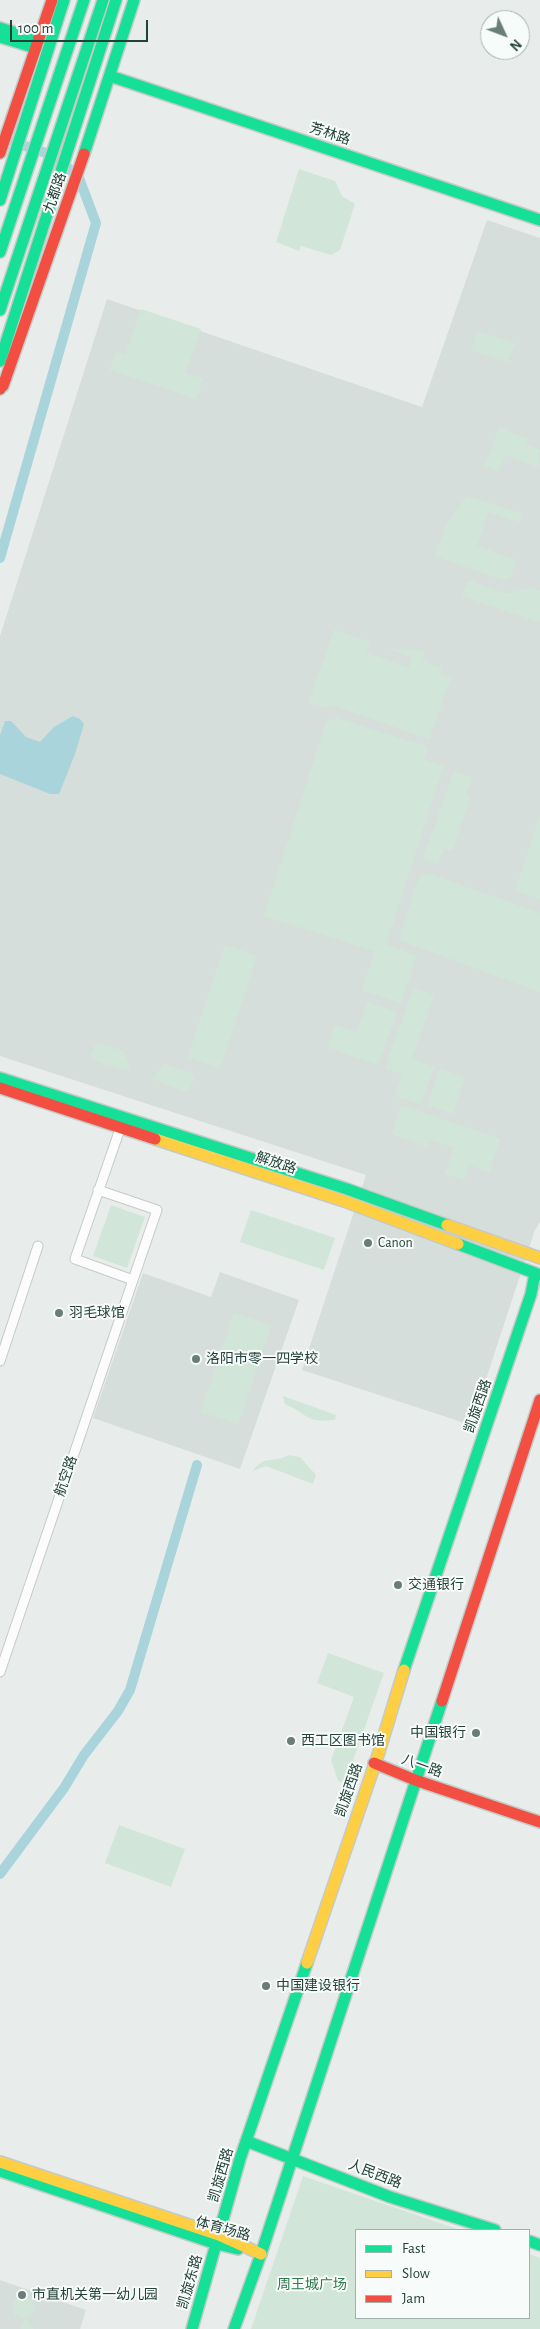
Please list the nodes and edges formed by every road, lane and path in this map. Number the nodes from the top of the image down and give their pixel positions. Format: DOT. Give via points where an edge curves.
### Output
graph roads {
  1 [pos="52,0"];
  2 [pos="64,0"];
  3 [pos="84,0"];
  4 [pos="103,0"];
  5 [pos="116,0"];
  6 [pos="134,0"];
  7 [pos="0,28"];
  8 [pos="0,37"];
  9 [pos="37,44"];
  10 [pos="110,73"];
  11 [pos="0,153"];
  12 [pos="0,200"];
  13 [pos="540,214"];
  14 [pos="540,220"];
  15 [pos="0,252"];
  16 [pos="0,310"];
  17 [pos="0,361"];
  18 [pos="6,378"];
  19 [pos="0,389"];
  20 [pos="0,394"];
  21 [pos="0,1078"];
  22 [pos="0,1088"];
  23 [pos="120,1128"];
  24 [pos="98,1190"];
  25 [pos="38,1246"];
  26 [pos="540,1260"];
  27 [pos="537,1274"];
  28 [pos="133,1280"];
  29 [pos="0,1361"];
  30 [pos="540,1400"];
  31 [pos="0,1670"];
  32 [pos="374,1763"];
  33 [pos="416,1777"];
  34 [pos="540,1816"];
  35 [pos="540,1822"];
  36 [pos="246,2141"];
  37 [pos="291,2158"];
  38 [pos="0,2162"];
  39 [pos="0,2171"];
  40 [pos="492,2229"];
  41 [pos="218,2240"];
  42 [pos="261,2254"];
  43 [pos="192,2329"];
  44 [pos="234,2329"];
  1 -- 9 [label="main road"];
  2 -- 12 [label="main road"];
  3 -- 15 [label="main road"];
  4 -- 16 [label="main road, 九都路"];
  5 -- 17 [label="main road"];
  6 -- 10 [label="main road, 九都路"];
  7 -- 9 [label="main road"];
  8 -- 9 [label="main road"];
  9 -- 11 [label="main road"];
  10 -- 13 [label="main road, 芳林路"];
  10 -- 14 [label="main road, 芳林路"];
  10 -- 18 [label="main road, 九都路"];
  18 -- 19 [label="main road"];
  18 -- 20 [label="main road, 九都路"];
  21 -- 26 [label="main road, 解放路" via="348,1189"];
  22 -- 23 [label="main road, 解放路"];
  23 -- 24 [label="street"];
  23 -- 27 [label="main road, 解放路" via="344,1201"];
  24 -- 28 [label="street" via="75,1259"];
  24 -- 28 [label="street, 航空路" via="157,1210"];
  25 -- 29 [label="street"];
  26 -- 27 [label="main road, 凯旋西路"];
  27 -- 32 [label="main road, 凯旋西路"];
  28 -- 31 [label="street, 航空路"];
  30 -- 33 [label="main road"];
  32 -- 33 [label="main road, 八一路"];
  32 -- 36 [label="main road, 凯旋西路"];
  33 -- 34 [label="main road, 八一路"];
  33 -- 35 [label="main road, 八一路"];
  33 -- 37 [label="main road"];
  36 -- 37 [label="main road, 人民西路"];
  36 -- 41 [label="main road, 凯旋西路"];
  37 -- 40 [label="main road, 人民西路" via="390,2197"];
  37 -- 42 [label="main road"];
  38 -- 41 [label="main road, 体育场路"];
  39 -- 41 [label="main road, 体育场路"];
  41 -- 42 [label="main road, 体育场路"];
  41 -- 43 [label="main road, 凯旋东路"];
  42 -- 44 [label="main road"];
}
